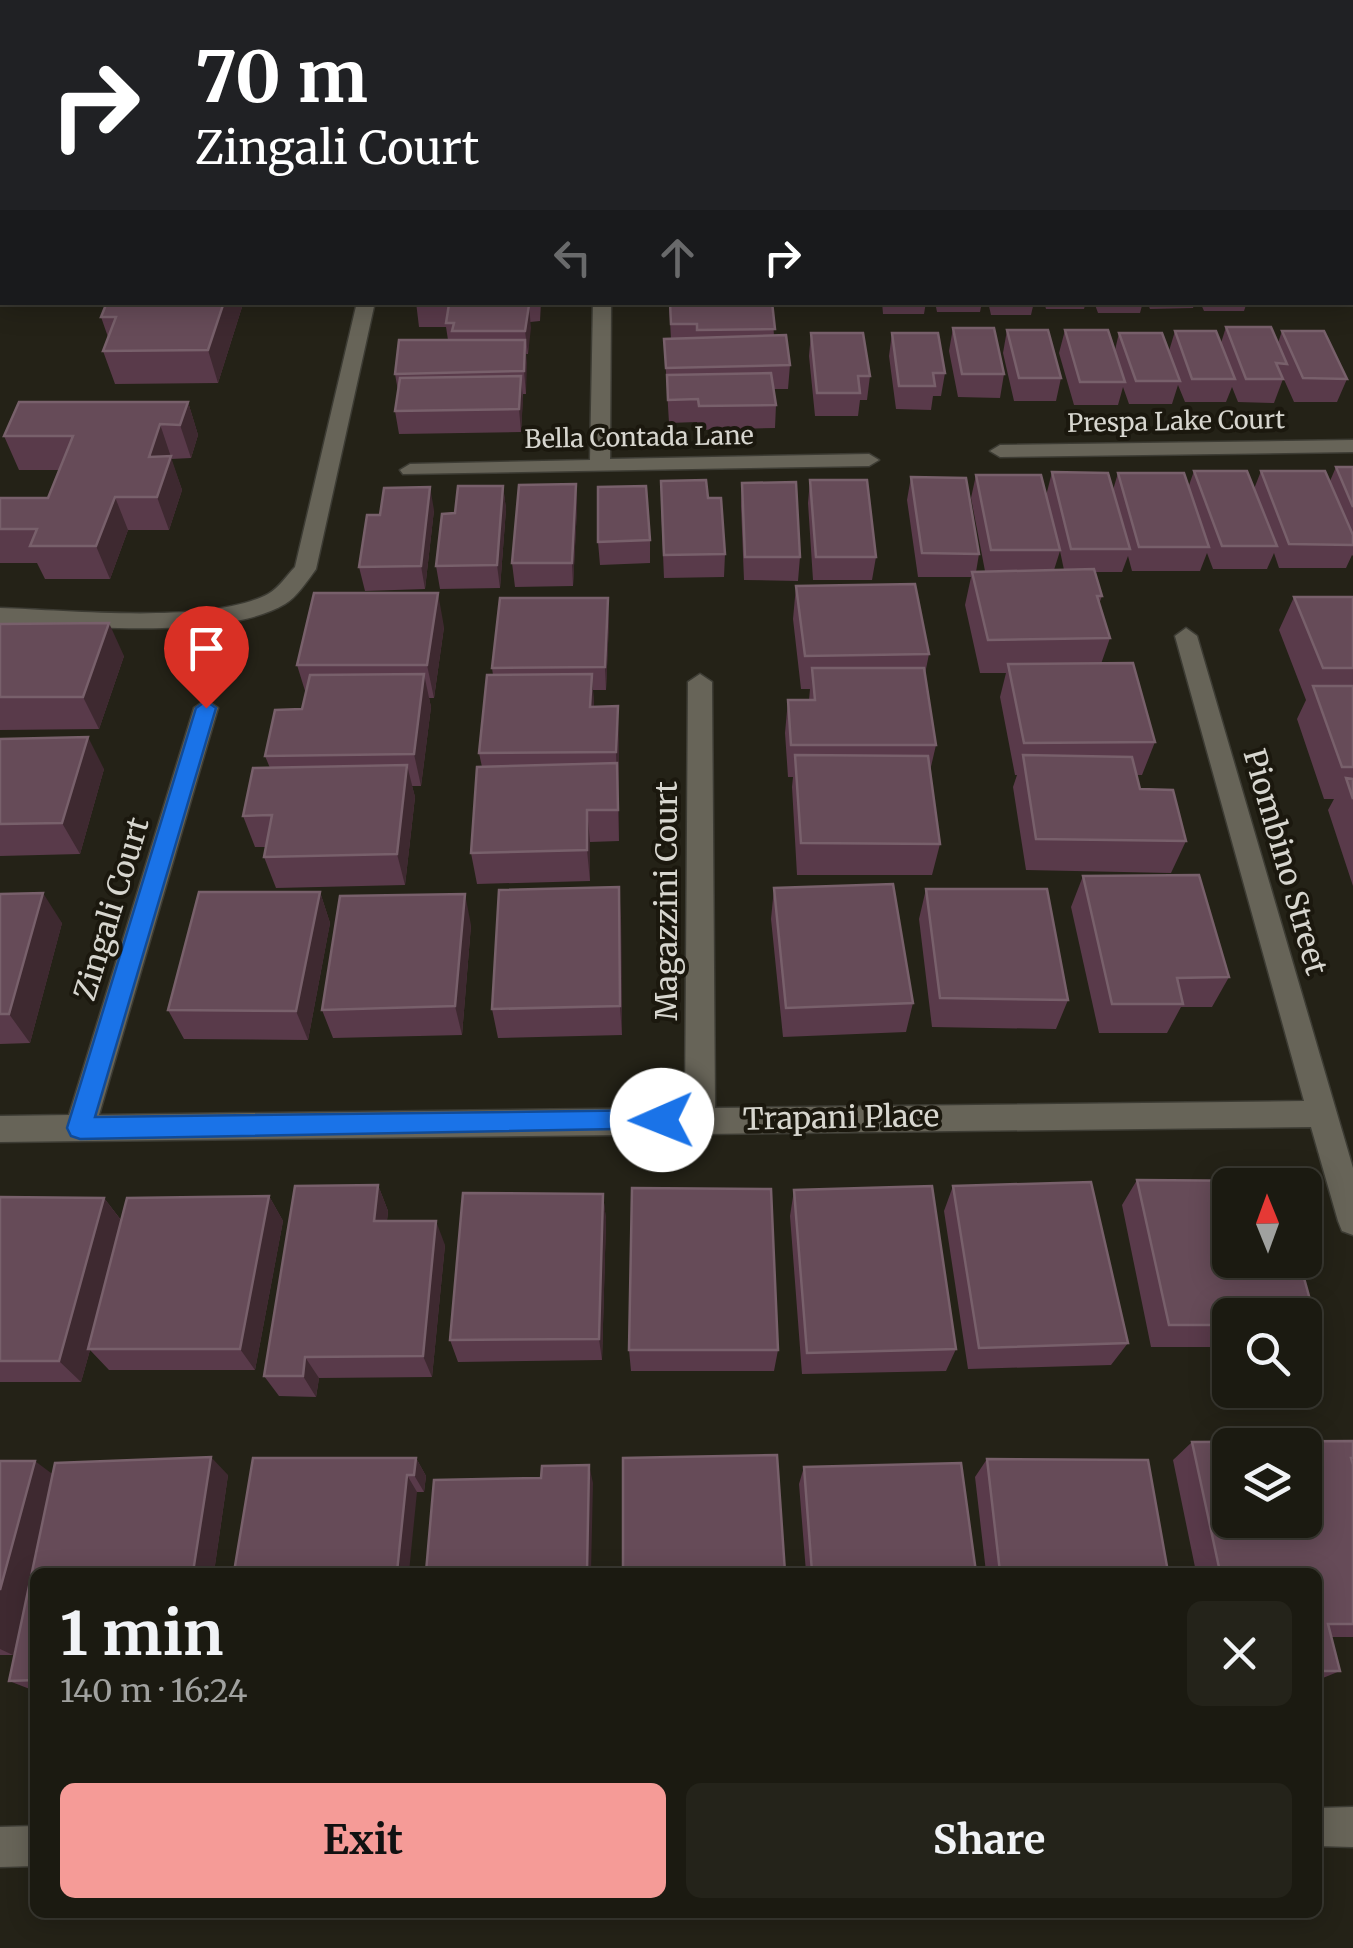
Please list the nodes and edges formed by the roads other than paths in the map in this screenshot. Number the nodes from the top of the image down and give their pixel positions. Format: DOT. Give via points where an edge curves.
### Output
graph roads {
  1 [pos="365,305"];
  2 [pos="602,305"];
  3 [pos="1353,446"];
  4 [pos="1000,451"];
  5 [pos="869,460"];
  6 [pos="600,466"];
  7 [pos="410,470"];
  8 [pos="0,616"];
  9 [pos="1186,636"];
  10 [pos="700,682"];
  11 [pos="206,708"];
  12 [pos="1323,1114"];
  13 [pos="700,1120"];
  14 [pos="80,1128"];
  15 [pos="0,1129"];
  16 [pos="1353,1221"];
  17 [pos="1353,1826"];
  18 [pos="1322,1827"];
  19 [pos="30,1846"];
  20 [pos="0,1847"];
  1 -- 8 [label="street" via="305,568 278,598 240,612 188,616"];
  2 -- 6 [label="street"];
  3 -- 4 [label="street, Prespa Lake Court"];
  5 -- 6 [label="street, Bella Contada Lane"];
  6 -- 7 [label="street, Bella Contada Lane"];
  9 -- 12 [label="street, Piombino Street"];
  10 -- 13 [label="street, Magazzini Court"];
  11 -- 14 [label="street, Zingali Court"];
  12 -- 13 [label="street, Trapani Place"];
  12 -- 16 [label="street, Piombino Street"];
  13 -- 14 [label="street, Trapani Place"];
  14 -- 15 [label="street, Trapani Place"];
  17 -- 18 [label="street"];
  19 -- 20 [label="street"];
}
